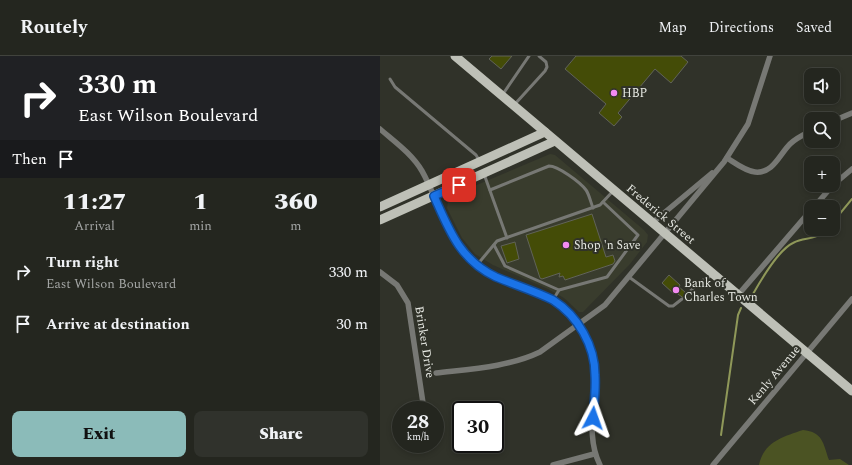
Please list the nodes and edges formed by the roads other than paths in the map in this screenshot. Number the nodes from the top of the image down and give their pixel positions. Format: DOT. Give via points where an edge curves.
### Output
graph roads {
  1 [pos="455,56"];
  2 [pos="529,56"];
  3 [pos="539,56"];
  4 [pos="770,56"];
  5 [pos="390,79"];
  6 [pos="502,96"];
  7 [pos="514,106"];
  8 [pos="852,113"];
  9 [pos="840,118"];
  10 [pos="380,129"];
  11 [pos="545,132"];
  12 [pos="804,134"];
  13 [pos="555,141"];
  14 [pos="513,147"];
  15 [pos="726,160"];
  16 [pos="480,162"];
  17 [pos="852,169"];
  18 [pos="484,173"];
  19 [pos="840,179"];
  20 [pos="429,185"];
  21 [pos="490,190"];
  22 [pos="614,190"];
  23 [pos="827,192"];
  24 [pos="434,196"];
  25 [pos="820,200"];
  26 [pos="603,202"];
  27 [pos="380,207"];
  28 [pos="593,208"];
  29 [pos="804,218"];
  30 [pos="380,220"];
  31 [pos="652,223"];
  32 [pos="665,234"];
  33 [pos="507,238"];
  34 [pos="494,245"];
  35 [pos="477,265"];
  36 [pos="380,272"];
  37 [pos="713,275"];
  38 [pos="629,277"];
  39 [pos="559,290"];
  40 [pos="687,294"];
  41 [pos="738,295"];
  42 [pos="682,299"];
  43 [pos="852,299"];
  44 [pos="553,300"];
  45 [pos="579,325"];
  46 [pos="807,352"];
  47 [pos="436,373"];
  48 [pos="851,388"];
  49 [pos="423,401"];
  50 [pos="594,454"];
  51 [pos="553,465"];
  52 [pos="600,465"];
  53 [pos="713,465"];
  1 -- 6 [label="main road, Frederick Street"];
  2 -- 6 [label="lane"];
  3 -- 7 [label="lane" via="546,62 545,71"];
  4 -- 15 [label="street" via="748,124"];
  5 -- 16 [label="lane" via="395,87 476,155"];
  6 -- 7 [label="main road, Frederick Street"];
  7 -- 11 [label="main road, Frederick Street"];
  8 -- 9 [label="street"];
  10 -- 20 [label="street" via="414,160"];
  11 -- 13 [label="main road, Frederick Street"];
  11 -- 14 [label="main road"];
  12 -- 15 [label="street" via="789,145 768,170 763,172 754,172"];
  13 -- 18 [label="main road"];
  13 -- 22 [label="main road, Frederick Street"];
  14 -- 16 [label="main road"];
  14 -- 18 [label="main road" via="509,155 484,166"];
  15 -- 31 [label="street" via="692,192"];
  15 -- 32 [label="street"];
  16 -- 20 [label="main road"];
  17 -- 19 [label="street"];
  18 -- 21 [label="lane"];
  18 -- 24 [label="main road"];
  20 -- 24 [label="street"];
  20 -- 27 [label="main road"];
  21 -- 28 [label="lane" via="553,166 562,170 586,190"];
  21 -- 33 [label="lane"];
  22 -- 26 [label="lane"];
  22 -- 31 [label="main road, Frederick Street"];
  23 -- 25 [label="street"];
  24 -- 30 [label="main road"];
  24 -- 35 [label="street" via="455,241"];
  26 -- 28 [label="lane"];
  26 -- 39 [label="lane" via="638,235 607,277"];
  28 -- 33 [label="lane"];
  29 -- 41 [label="street"];
  31 -- 32 [label="main road, Frederick Street"];
  32 -- 37 [label="main road, Frederick Street"];
  32 -- 38 [label="street"];
  33 -- 34 [label="lane" via="497,241"];
  34 -- 35 [label="lane"];
  34 -- 39 [label="lane" via="505,266"];
  35 -- 44 [label="street" via="496,277"];
  36 -- 49 [label="street, Brinker Drive" via="397,285 408,303"];
  37 -- 40 [label="lane" via="700,281"];
  37 -- 41 [label="main road, Frederick Street"];
  38 -- 42 [label="lane" via="669,306"];
  38 -- 45 [label="street" via="605,305"];
  39 -- 44 [label="lane"];
  41 -- 46 [label="main road, Frederick Street"];
  43 -- 46 [label="street, Kenly Avenue"];
  44 -- 45 [label="street"];
  45 -- 47 [label="street" via="530,357"];
  45 -- 50 [label="street" via="591,350 596,375 592,431"];
  46 -- 48 [label="main road, Frederick Street"];
  46 -- 53 [label="street, Kenly Avenue"];
  50 -- 51 [label="street"];
  50 -- 52 [label="street"];
}
